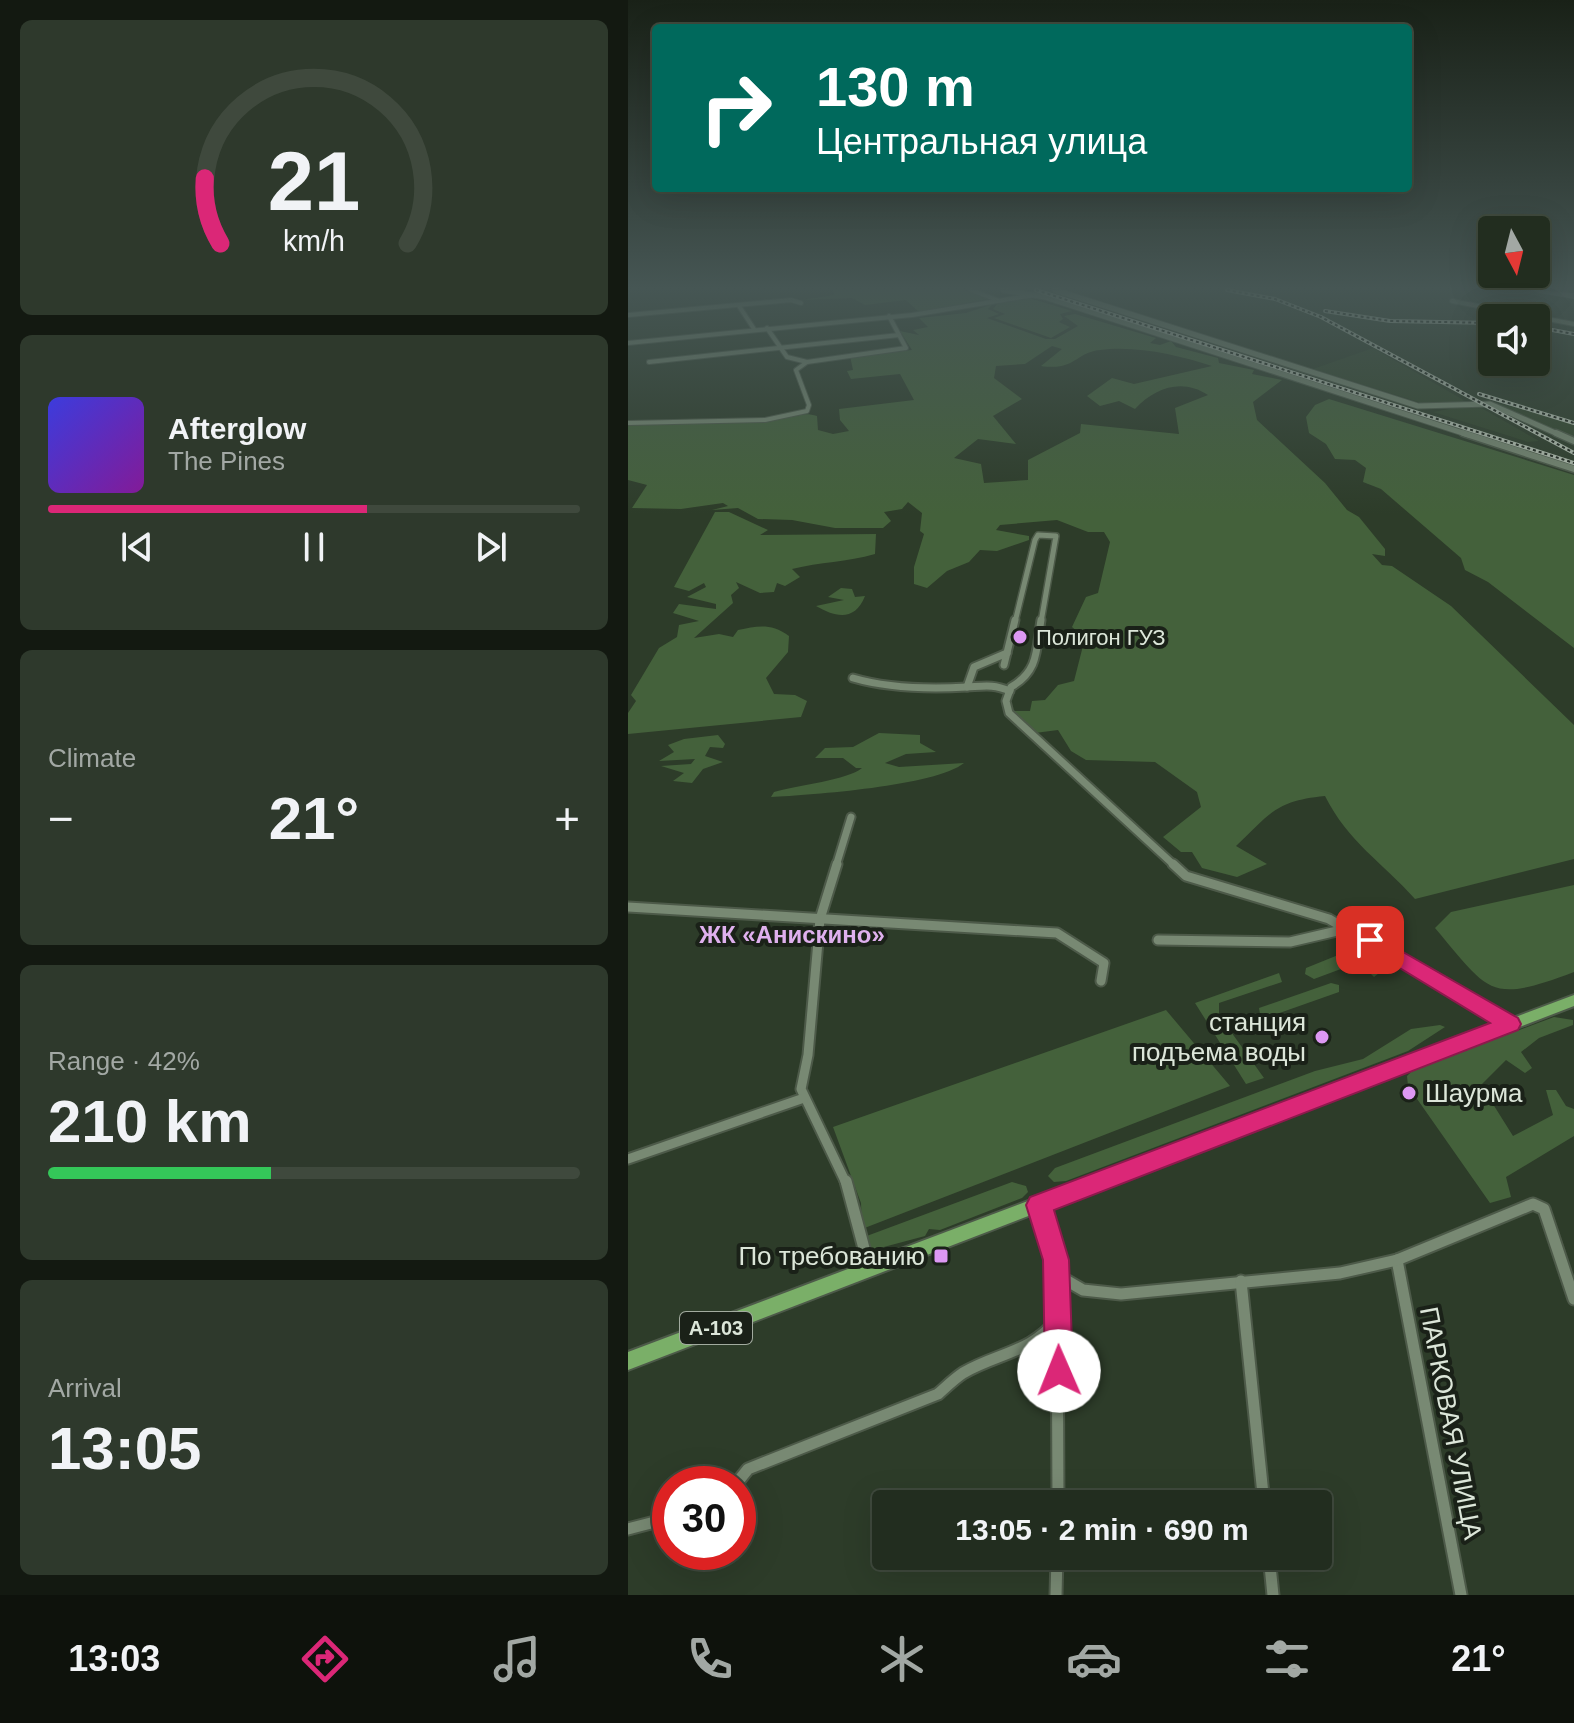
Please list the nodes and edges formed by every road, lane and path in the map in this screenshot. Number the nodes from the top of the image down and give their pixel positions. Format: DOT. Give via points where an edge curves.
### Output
graph roads {
  1 [pos="804,364"];
  2 [pos="1249,364"];
  3 [pos="1292,364"];
  4 [pos="628,423"];
  5 [pos="1574,441"];
  6 [pos="1574,469"];
  7 [pos="1007,653"];
  8 [pos="1004,665"];
  9 [pos="853,678"];
  10 [pos="967,687"];
  11 [pos="1010,691"];
  12 [pos="851,817"];
  13 [pos="628,907"];
  14 [pos="820,919"];
  15 [pos="1350,928"];
  16 [pos="1158,940"];
  17 [pos="1101,981"];
  18 [pos="1574,1000"];
  19 [pos="1510,1024"];
  20 [pos="804,1098"];
  21 [pos="628,1159"];
  22 [pos="1039,1205"];
  23 [pos="1397,1260"];
  24 [pos="870,1269"];
  25 [pos="1057,1275"];
  26 [pos="1241,1281"];
  27 [pos="1573,1295"];
  28 [pos="1058,1319"];
  29 [pos="628,1361"];
  30 [pos="756,1466"];
  31 [pos="1058,1490"];
  32 [pos="1263,1490"];
  33 [pos="652,1523"];
  34 [pos="628,1529"];
  35 [pos="1057,1570"];
  36 [pos="1270,1570"];
  37 [pos="1056,1595"];
  38 [pos="1273,1595"];
  39 [pos="1461,1595"];
  1 -- 4 [label="street" via="796,370 809,409 798,415"];
  2 -- 6 [label="street"];
  3 -- 5 [label="street" via="1431,408 1475,403 1498,407"];
  7 -- 8 [label="street"];
  7 -- 10 [label="street" via="973,665"];
  7 -- 11 [label="street" via="1035,540 1038,535 1056,536 1032,670"];
  9 -- 10 [label="street" via="874,684"];
  10 -- 11 [label="street" via="998,683"];
  11 -- 15 [label="street" via="1009,713 1186,876 1302,908"];
  12 -- 14 [label="street"];
  13 -- 14 [label="street"];
  14 -- 17 [label="street" via="1057,933 1104,963"];
  14 -- 20 [label="street"];
  15 -- 16 [label="street" via="1276,943"];
  15 -- 19 [label="street"];
  18 -- 19 [label="main road, А-103"];
  19 -- 22 [label="main road, А-103"];
  20 -- 21 [label="street"];
  20 -- 24 [label="street" via="840,1168"];
  22 -- 24 [label="main road, А-103"];
  22 -- 25 [label="street"];
  23 -- 26 [label="street" via="1340,1273"];
  23 -- 27 [label="street" via="1494,1215 1533,1204 1544,1209"];
  23 -- 39 [label="street, ПАРКОВАЯ УЛИЦА"];
  24 -- 29 [label="main road, А-103"];
  25 -- 26 [label="street" via="1083,1290 1121,1294"];
  25 -- 28 [label="street"];
  26 -- 32 [label="street"];
  28 -- 30 [label="street" via="1045,1335 964,1373 938,1394"];
  28 -- 31 [label="street"];
  33 -- 34 [label="street"];
  35 -- 37 [label="street"];
  36 -- 38 [label="street"];
}
